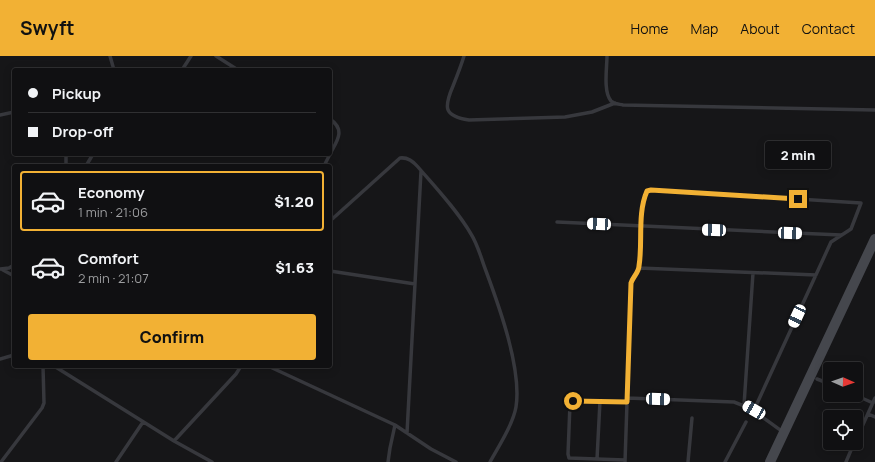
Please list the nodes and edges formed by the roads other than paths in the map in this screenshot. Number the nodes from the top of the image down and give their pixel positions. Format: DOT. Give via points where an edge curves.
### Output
graph roads {
  1 [pos="110,56"];
  2 [pos="191,56"];
  3 [pos="216,56"];
  4 [pos="464,56"];
  5 [pos="607,56"];
  6 [pos="232,66"];
  7 [pos="113,68"];
  8 [pos="183,68"];
  9 [pos="235,68"];
  10 [pos="614,103"];
  11 [pos="875,110"];
  12 [pos="12,112"];
  13 [pos="0,115"];
  14 [pos="332,120"];
  15 [pos="332,150"];
  16 [pos="421,171"];
  17 [pos="332,219"];
  18 [pos="557,222"];
  19 [pos="642,227"];
  20 [pos="841,235"];
  21 [pos="875,239"];
  22 [pos="12,266"];
  23 [pos="639,268"];
  24 [pos="1,269"];
  25 [pos="332,271"];
  26 [pos="753,273"];
  27 [pos="12,275"];
  28 [pos="816,275"];
  29 [pos="415,284"];
  30 [pos="12,356"];
  31 [pos="0,359"];
  32 [pos="43,368"];
  33 [pos="57,368"];
  34 [pos="240,368"];
  35 [pos="272,368"];
  36 [pos="817,379"];
  37 [pos="823,381"];
  38 [pos="863,397"];
  39 [pos="627,400"];
  40 [pos="874,400"];
  41 [pos="600,401"];
  42 [pos="744,405"];
  43 [pos="754,410"];
  44 [pos="868,414"];
  45 [pos="875,417"];
  46 [pos="692,418"];
  47 [pos="143,422"];
  48 [pos="746,422"];
  49 [pos="395,425"];
  50 [pos="863,425"];
  51 [pos="407,433"];
  52 [pos="784,433"];
  53 [pos="174,441"];
  54 [pos="851,450"];
  55 [pos="597,459"];
  56 [pos="625,461"];
  57 [pos="1,462"];
  58 [pos="116,462"];
  59 [pos="212,462"];
  60 [pos="388,462"];
  61 [pos="456,462"];
  62 [pos="490,462"];
  63 [pos="688,462"];
  64 [pos="725,462"];
  65 [pos="770,462"];
  66 [pos="846,462"];
  1 -- 7 [label="lane"];
  2 -- 8 [label="lane"];
  3 -- 6 [label="lane"];
  4 -- 10 [label="lane" via="448,98 447,109 460,119 565,117 592,112"];
  5 -- 10 [label="lane" via="607,88 610,100"];
  6 -- 9 [label="lane"];
  10 -- 11 [label="lane"];
  12 -- 13 [label="lane"];
  14 -- 15 [label="lane" via="339,129"];
  16 -- 17 [label="lane" via="413,161 405,157 400,158"];
  16 -- 29 [label="lane"];
  16 -- 62 [label="lane" via="467,227 477,244 510,346 517,386 516,408"];
  18 -- 19 [label="lane"];
  19 -- 20 [label="lane"];
  19 -- 20 [label="lane" via="642,207 647,191 651,190 861,203 854,225"];
  19 -- 23 [label="lane"];
  20 -- 28 [label="lane" via="831,242"];
  21 -- 52 [label="street"];
  22 -- 24 [label="lane"];
  23 -- 26 [label="lane"];
  23 -- 39 [label="lane" via="631,283"];
  24 -- 27 [label="lane"];
  25 -- 29 [label="lane"];
  26 -- 28 [label="lane"];
  26 -- 42 [label="lane"];
  28 -- 43 [label="lane"];
  29 -- 51 [label="lane"];
  30 -- 31 [label="lane"];
  32 -- 57 [label="lane" via="42,408"];
  33 -- 47 [label="lane"];
  34 -- 53 [label="lane"];
  35 -- 49 [label="lane"];
  36 -- 37 [label="lane"];
  38 -- 40 [label="lane"];
  39 -- 41 [label="lane"];
  39 -- 42 [label="lane" via="734,402"];
  39 -- 56 [label="lane"];
  40 -- 44 [label="lane"];
  41 -- 55 [label="lane"];
  41 -- 55 [label="lane" via="573,401 570,404 569,458"];
  42 -- 43 [label="lane"];
  43 -- 52 [label="lane"];
  44 -- 45 [label="lane"];
  44 -- 50 [label="lane"];
  46 -- 63 [label="lane"];
  47 -- 53 [label="lane"];
  47 -- 58 [label="lane"];
  48 -- 64 [label="lane"];
  49 -- 51 [label="lane"];
  49 -- 60 [label="lane"];
  51 -- 61 [label="lane"];
  52 -- 65 [label="street"];
  53 -- 59 [label="lane"];
  54 -- 66 [label="lane"];
  55 -- 56 [label="lane"];
}
